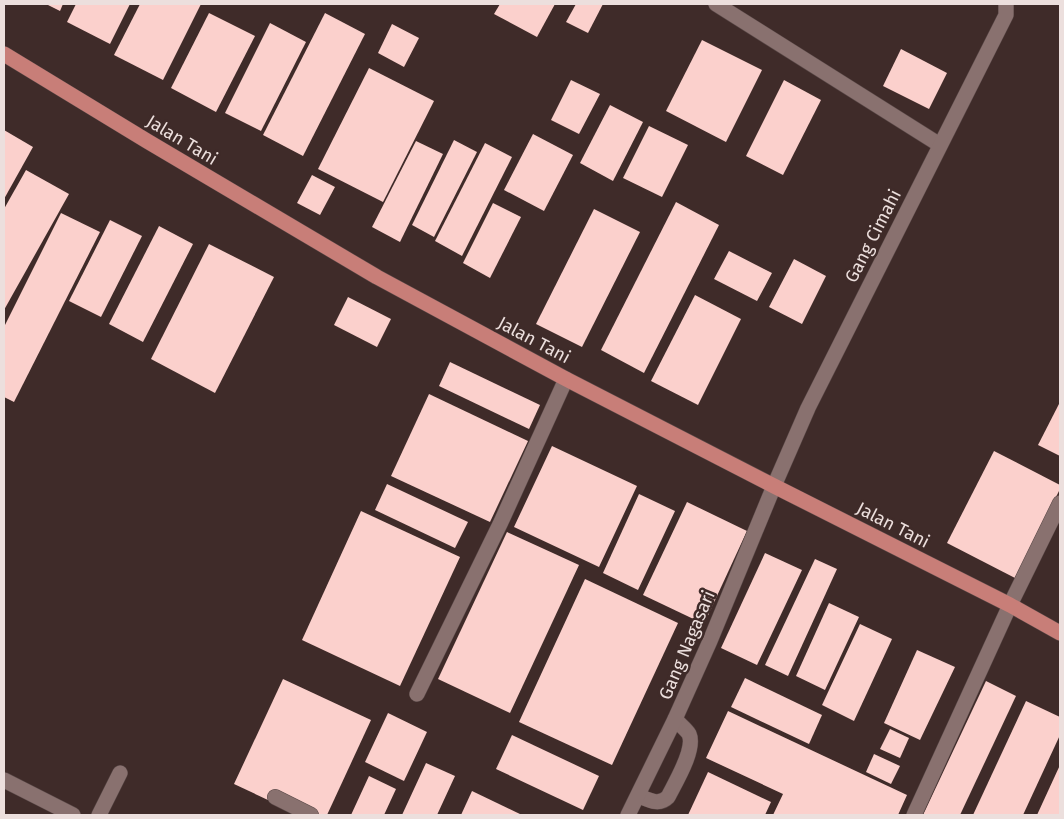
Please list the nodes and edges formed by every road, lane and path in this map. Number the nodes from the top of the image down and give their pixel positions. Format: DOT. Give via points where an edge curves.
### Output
graph roads {
  1 [pos="716,4"];
  2 [pos="1006,4"];
  3 [pos="4,54"];
  4 [pos="940,145"];
  5 [pos="566,378"];
  6 [pos="774,486"];
  7 [pos="1060,502"];
  8 [pos="1010,606"];
  9 [pos="1060,633"];
  10 [pos="417,694"];
  11 [pos="675,720"];
  12 [pos="120,773"];
  13 [pos="4,780"];
  14 [pos="639,796"];
  15 [pos="275,797"];
  16 [pos="73,815"];
  17 [pos="100,815"];
  18 [pos="311,815"];
  19 [pos="628,815"];
  20 [pos="914,815"];
  1 -- 4 [label="street"];
  2 -- 4 [label="street, Gang Cimahi" via="1006,15"];
  3 -- 5 [label="highway, Jalan Tani" via="376,277"];
  4 -- 6 [label="street, Gang Cimahi" via="808,408"];
  5 -- 6 [label="highway, Jalan Tani"];
  5 -- 10 [label="street" via="501,522"];
  6 -- 8 [label="highway, Jalan Tani"];
  6 -- 11 [label="street, Gang Nagasari"];
  7 -- 8 [label="street"];
  8 -- 9 [label="highway, Jalan Tani"];
  8 -- 20 [label="street"];
  11 -- 14 [label="street, Gang Nagasari"];
  11 -- 14 [label="street" via="691,740 690,750 668,798 660,803"];
  12 -- 17 [label="street"];
  13 -- 16 [label="street"];
  14 -- 19 [label="street, Gang Nagasari"];
  15 -- 18 [label="street"];
}
